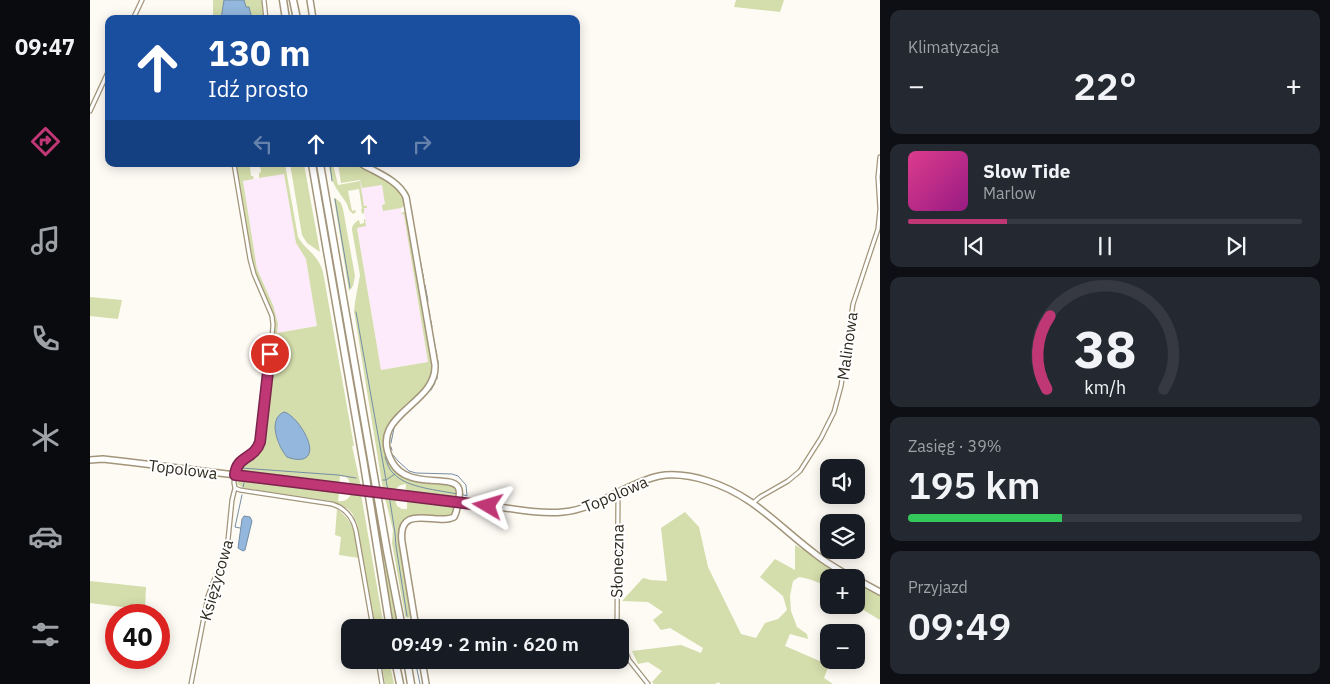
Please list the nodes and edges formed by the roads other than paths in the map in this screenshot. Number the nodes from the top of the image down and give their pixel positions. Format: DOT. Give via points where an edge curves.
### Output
graph roads {
  1 [pos="142,0"];
  2 [pos="264,0"];
  3 [pos="283,0"];
  4 [pos="293,0"];
  5 [pos="310,0"];
  6 [pos="135,15"];
  7 [pos="266,15"];
  8 [pos="285,15"];
  9 [pos="295,15"];
  10 [pos="312,15"];
  11 [pos="105,79"];
  12 [pos="90,111"];
  13 [pos="880,157"];
  14 [pos="235,167"];
  15 [pos="313,167"];
  16 [pos="321,167"];
  17 [pos="367,167"];
  18 [pos="90,459"];
  19 [pos="235,475"];
  20 [pos="235,488"];
  21 [pos="617,494"];
  22 [pos="458,502"];
  23 [pos="754,503"];
  24 [pos="837,569"];
  25 [pos="865,584"];
  26 [pos="880,592"];
  27 [pos="371,619"];
  28 [pos="389,619"];
  29 [pos="400,619"];
  30 [pos="415,619"];
  31 [pos="618,619"];
  32 [pos="629,660"];
  33 [pos="380,669"];
  34 [pos="397,669"];
  35 [pos="408,669"];
  36 [pos="424,669"];
  37 [pos="191,684"];
  38 [pos="382,684"];
  39 [pos="400,684"];
  40 [pos="411,684"];
  41 [pos="426,684"];
  42 [pos="648,684"];
  1 -- 6 [label="street"];
  2 -- 7 [label="street"];
  3 -- 8 [label="highway"];
  4 -- 9 [label="highway"];
  5 -- 10 [label="street"];
  11 -- 12 [label="street"];
  13 -- 23 [label="street, Malinowa" via="879,224 853,304 834,412 798,473"];
  14 -- 19 [label="street" via="250,259 273,325 260,442 255,452 238,464"];
  15 -- 28 [label="highway"];
  16 -- 29 [label="highway"];
  17 -- 22 [label="street" via="395,184 406,197 434,365 434,376 428,388 391,424 387,442 389,455 396,468 406,476 456,485"];
  18 -- 19 [label="street, Topolowa"];
  19 -- 20 [label="street, Księżycowa"];
  19 -- 22 [label="street, Topolowa, bridge"];
  20 -- 27 [label="street" via="342,508 355,526"];
  20 -- 37 [label="street, Księżycowa" via="228,540 208,596"];
  21 -- 22 [label="street, Topolowa" via="569,512 535,512"];
  21 -- 23 [label="street, Topolowa" via="648,479 677,475 718,485"];
  21 -- 31 [label="street, Słoneczna"];
  22 -- 30 [label="street" via="456,514 448,520 416,518 407,522 402,531"];
  23 -- 24 [label="street, Topolowa"];
  25 -- 26 [label="street"];
  32 -- 42 [label="street"];
  33 -- 38 [label="street"];
  34 -- 39 [label="highway"];
  35 -- 40 [label="highway"];
  36 -- 41 [label="street"];
}
